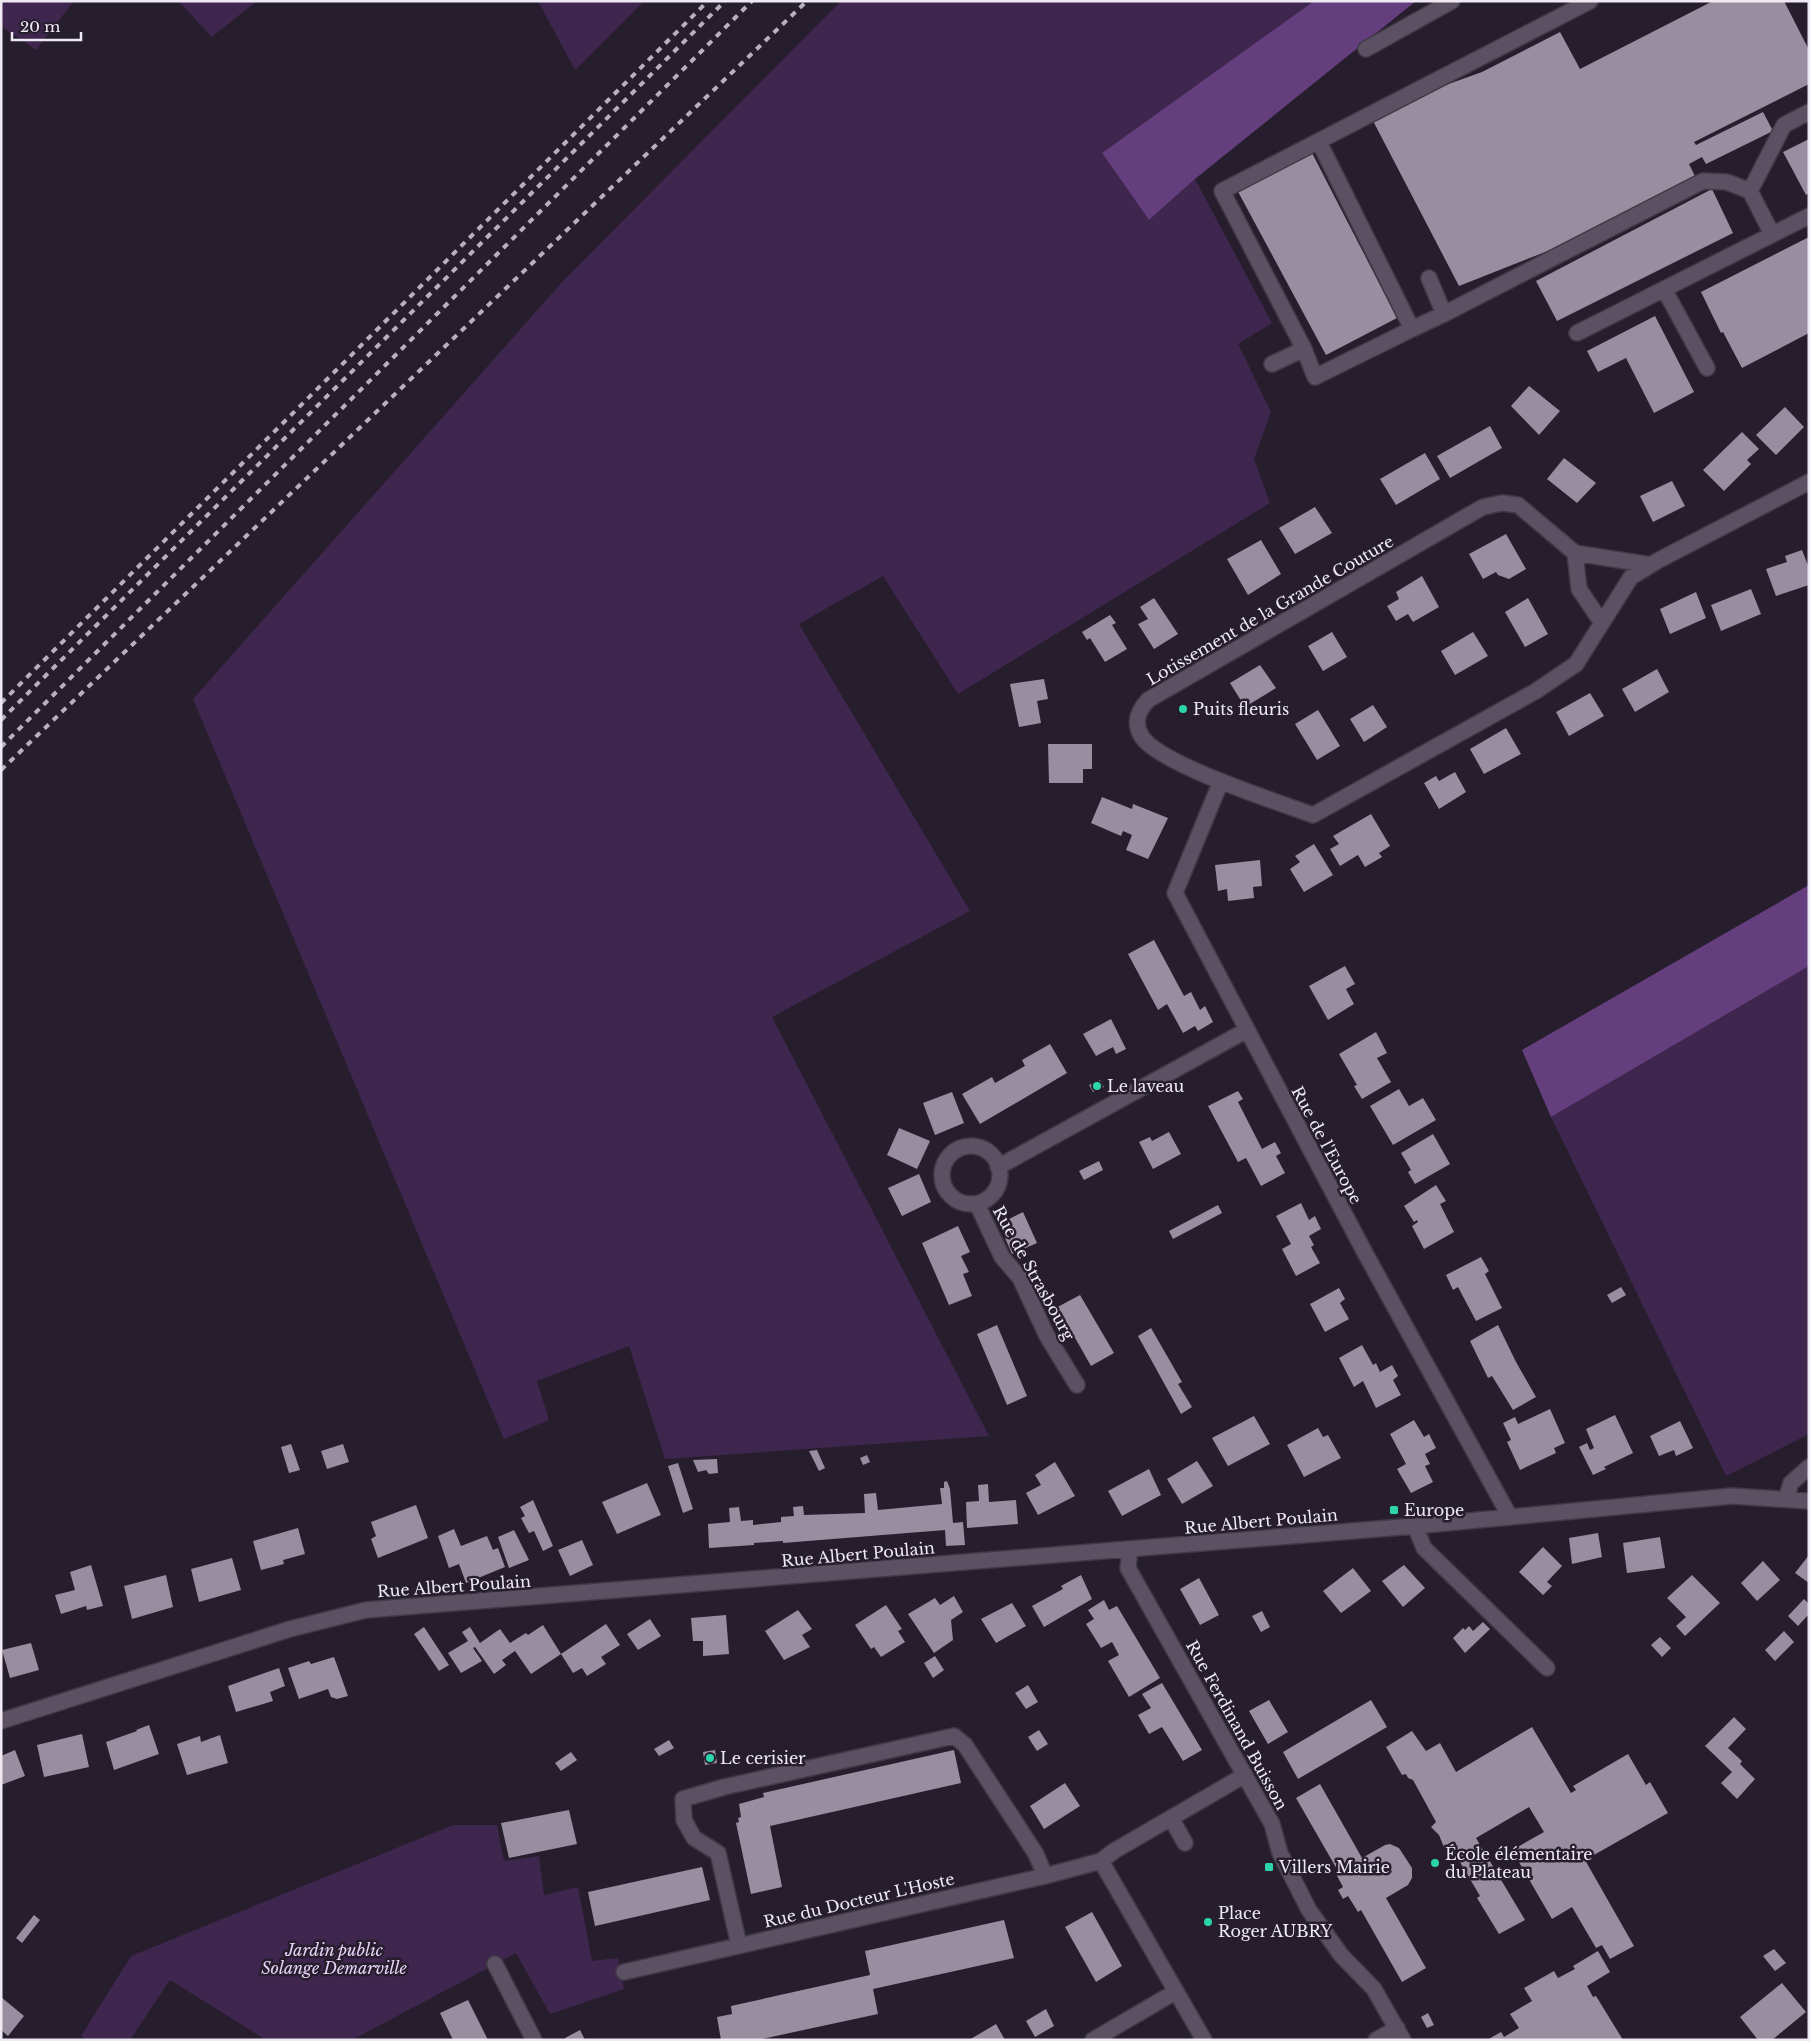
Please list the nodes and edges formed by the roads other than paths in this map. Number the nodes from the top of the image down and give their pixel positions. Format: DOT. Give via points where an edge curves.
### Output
graph roads {
  1 [pos="1452,1"];
  2 [pos="1590,1"];
  3 [pos="1366,49"];
  4 [pos="1809,112"];
  5 [pos="1319,142"];
  6 [pos="1750,191"];
  7 [pos="1809,216"];
  8 [pos="1772,234"];
  9 [pos="1429,278"];
  10 [pos="1664,289"];
  11 [pos="1444,314"];
  12 [pos="1412,330"];
  13 [pos="1577,333"];
  14 [pos="1304,349"];
  15 [pos="1272,364"];
  16 [pos="1707,368"];
  17 [pos="1809,482"];
  18 [pos="1575,553"];
  19 [pos="1651,565"];
  20 [pos="1602,623"];
  21 [pos="1221,781"];
  22 [pos="1247,1030"];
  23 [pos="998,1167"];
  24 [pos="976,1204"];
  25 [pos="1077,1385"];
  26 [pos="1809,1467"];
  27 [pos="1786,1499"];
  28 [pos="1809,1501"];
  29 [pos="1510,1517"];
  30 [pos="1415,1526"];
  31 [pos="1130,1549"];
  32 [pos="1547,1668"];
  33 [pos="1,1721"];
  34 [pos="1245,1775"];
  35 [pos="1171,1818"];
  36 [pos="1185,1843"];
  37 [pos="1101,1861"];
  38 [pos="1045,1876"];
  39 [pos="739,1945"];
  40 [pos="494,1964"];
  41 [pos="624,1972"];
  42 [pos="1175,1992"];
  43 [pos="1400,2034"];
  44 [pos="534,2040"];
  45 [pos="1093,2040"];
  46 [pos="1204,2040"];
  47 [pos="1376,2040"];
  1 -- 3 [label="street"];
  2 -- 5 [label="street"];
  4 -- 6 [label="street" via="1784,125"];
  5 -- 12 [label="street"];
  5 -- 14 [label="street" via="1222,191"];
  6 -- 8 [label="street"];
  6 -- 11 [label="street" via="1727,182 1704,180"];
  7 -- 8 [label="street"];
  8 -- 10 [label="street"];
  9 -- 11 [label="street"];
  10 -- 13 [label="street"];
  10 -- 16 [label="street"];
  11 -- 12 [label="street"];
  12 -- 14 [label="street" via="1315,377"];
  14 -- 15 [label="street"];
  17 -- 19 [label="street, Lotissement de la Grande Couture"];
  18 -- 19 [label="street"];
  18 -- 20 [label="street" via="1579,589"];
  18 -- 21 [label="street, Lotissement de la Grande Couture" via="1518,506 1502,503 1483,507 1148,700 1139,710 1136,724 1146,742 1176,761"];
  19 -- 20 [label="street, Lotissement de la Grande Couture" via="1631,577"];
  20 -- 21 [label="street, Lotissement de la Grande Couture" via="1576,664 1536,691 1313,816"];
  21 -- 22 [label="street, Rue de l'Europe" via="1175,893"];
  22 -- 23 [label="street"];
  22 -- 29 [label="street, Rue de l'Europe"];
  23 -- 24 [label="street, Rue de Strasbourg" via="998,1186 993,1194"];
  23 -- 24 [label="street, Rue de Strasbourg" via="994,1158 978,1147 960,1149 946,1161 942,1179 950,1196"];
  24 -- 25 [label="street, Rue de Strasbourg" via="1002,1257 1020,1278 1047,1336"];
  26 -- 27 [label="street" via="1791,1483"];
  27 -- 28 [label="street, Rue Albert Poulain"];
  27 -- 29 [label="street, Rue Albert Poulain" via="1732,1496"];
  29 -- 30 [label="street, Rue Albert Poulain"];
  30 -- 31 [label="street, Rue Albert Poulain"];
  30 -- 32 [label="street" via="1424,1548"];
  31 -- 33 [label="street, Rue Albert Poulain" via="366,1610 290,1629"];
  31 -- 34 [label="street, Rue Ferdinand Buisson" via="1128,1568"];
  34 -- 35 [label="street, Rue du Docteur L'Hoste"];
  34 -- 43 [label="street, Rue Ferdinand Buisson" via="1272,1824 1280,1854 1309,1910 1341,1955 1374,1989"];
  35 -- 36 [label="street"];
  35 -- 37 [label="street, Rue du Docteur L'Hoste"];
  37 -- 38 [label="street, Rue du Docteur L'Hoste"];
  37 -- 42 [label="street"];
  38 -- 39 [label="street, Rue du Docteur L'Hoste"];
  38 -- 39 [label="street" via="1036,1854 970,1752 954,1736 724,1787 683,1799 684,1820 694,1838 718,1853"];
  39 -- 41 [label="street, Rue du Docteur L'Hoste"];
  40 -- 44 [label="street"];
  42 -- 45 [label="street"];
  42 -- 46 [label="street"];
  43 -- 47 [label="street"];
}
